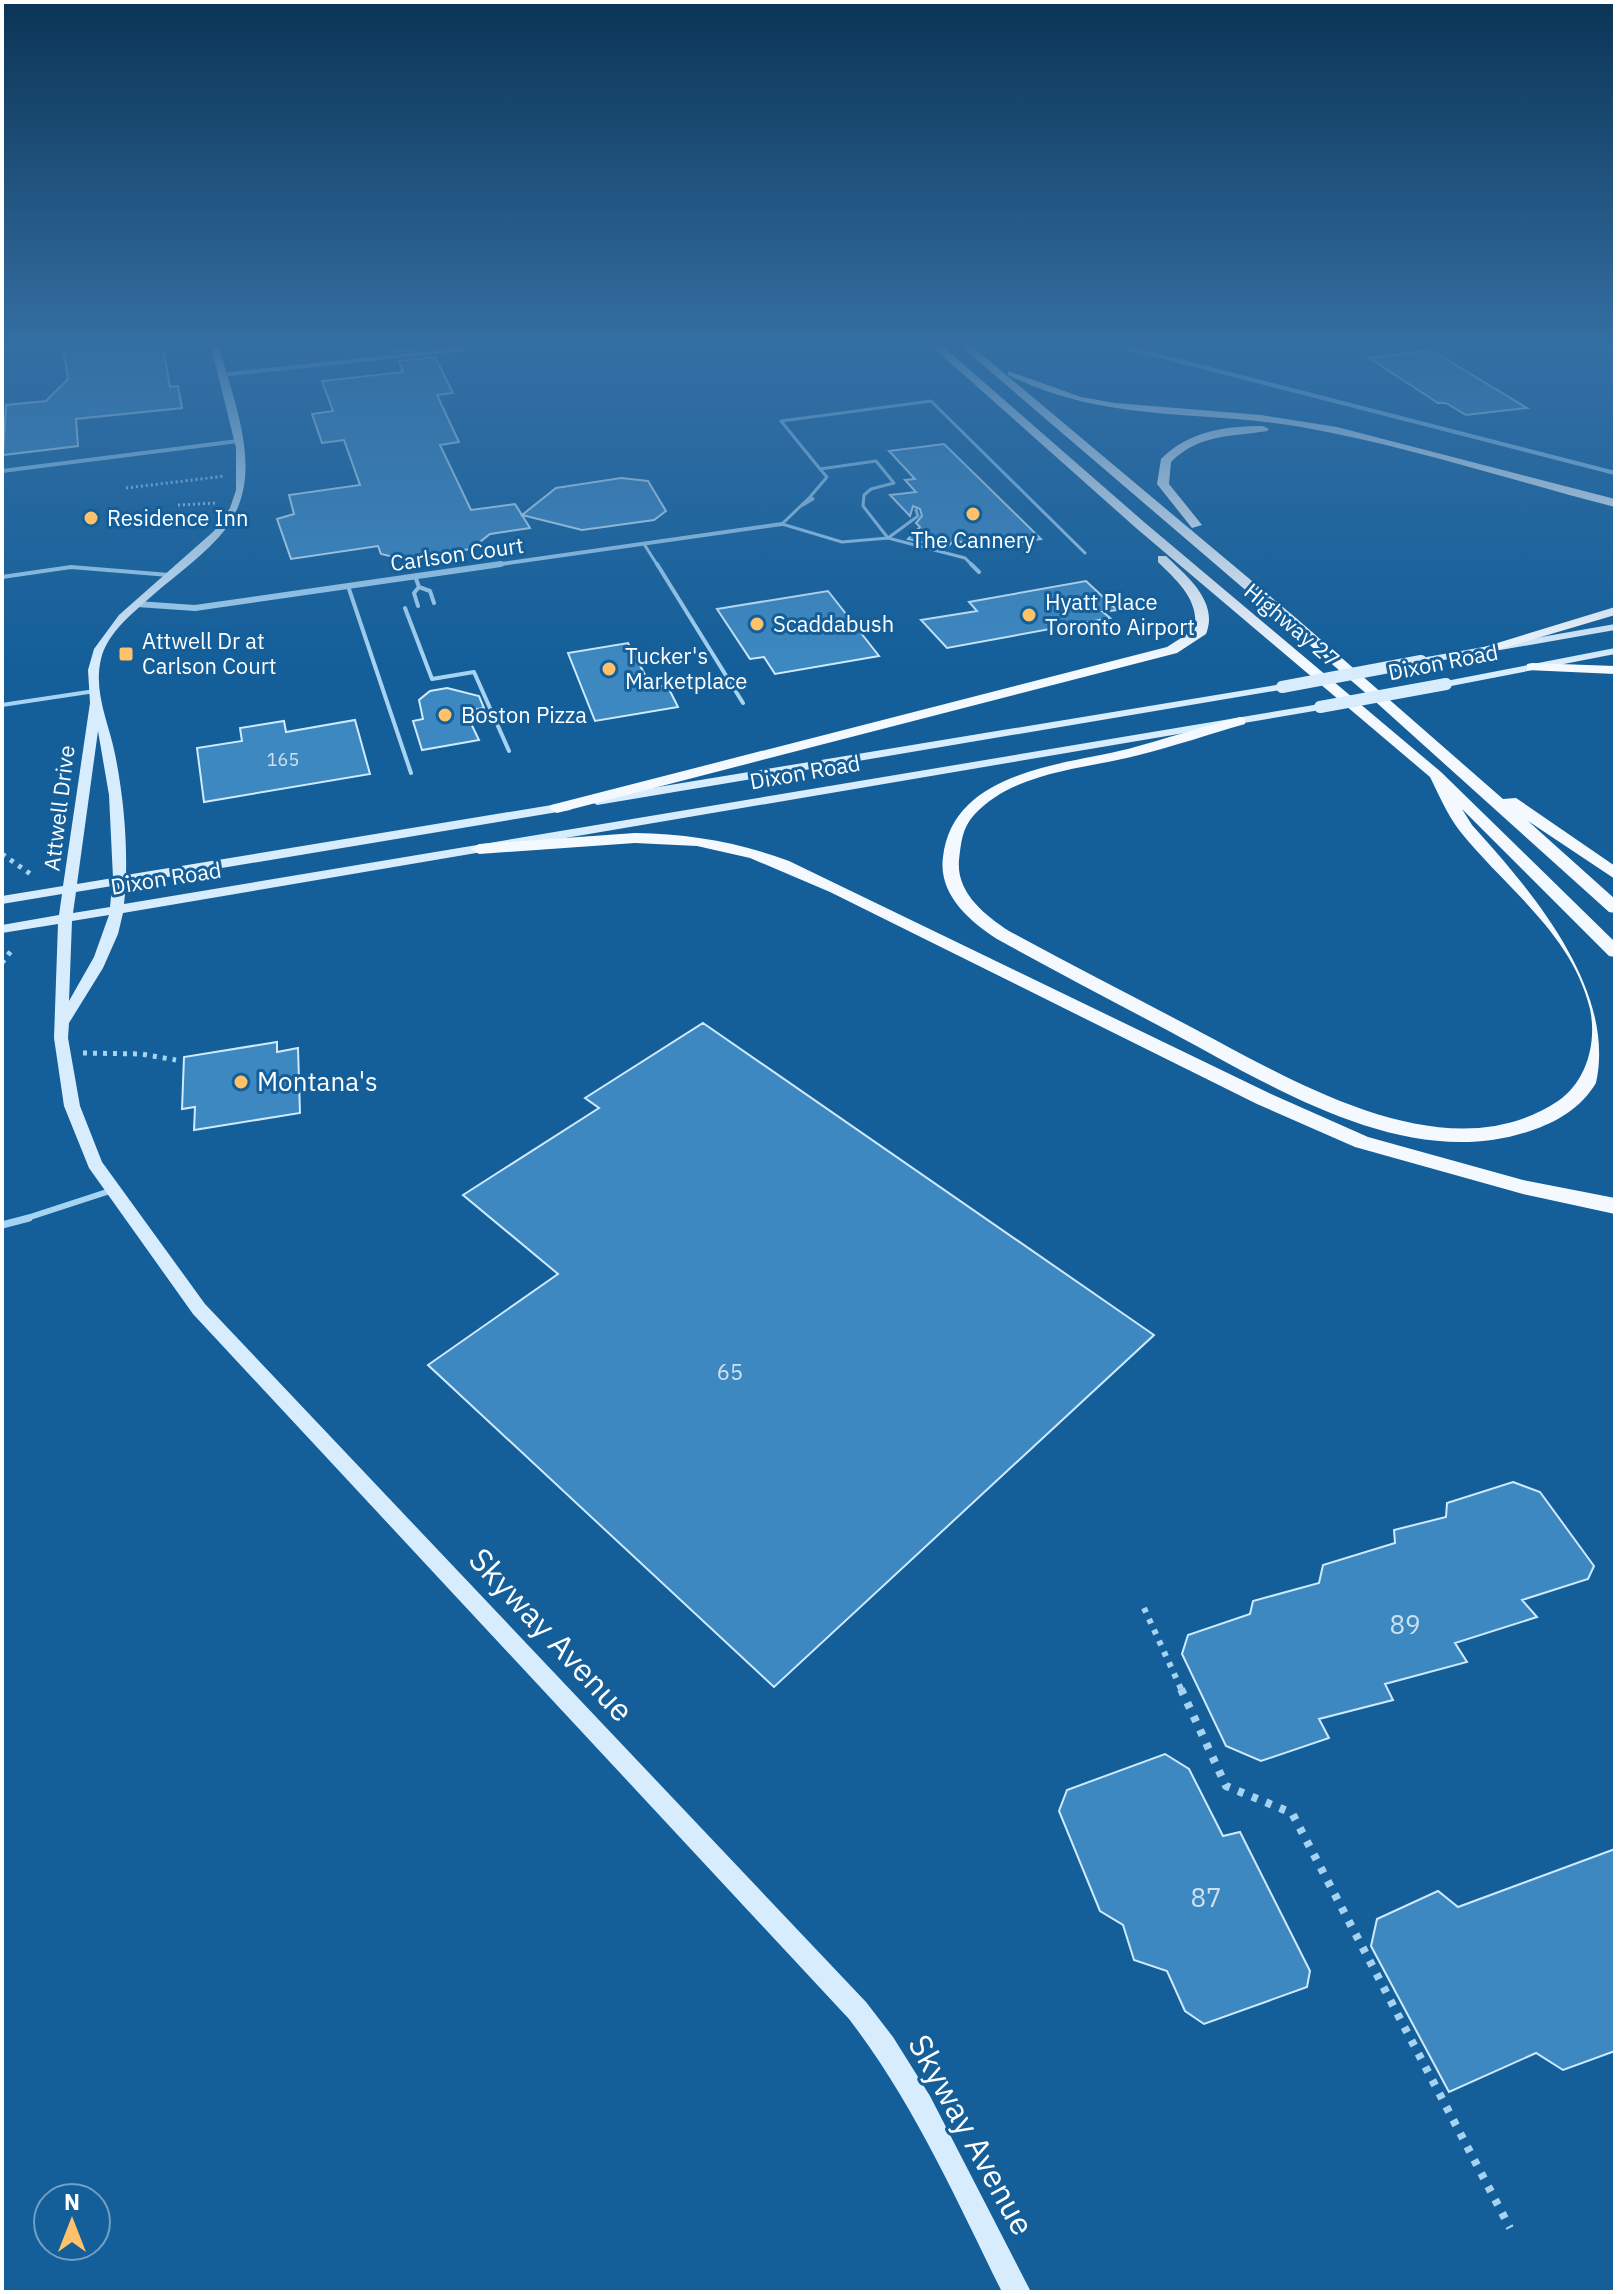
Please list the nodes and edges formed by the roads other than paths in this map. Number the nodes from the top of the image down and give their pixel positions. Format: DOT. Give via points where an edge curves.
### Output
graph roads {
  1 [pos="175,449"];
  2 [pos="240,449"];
  3 [pos="804,449"];
  4 [pos="980,449"];
  5 [pos="1054,449"];
  6 [pos="1089,449"];
  7 [pos="1176,449"];
  8 [pos="1381,449"];
  9 [pos="1410,449"];
  10 [pos="1522,449"];
  11 [pos="820,469"];
  12 [pos="2,471"];
  13 [pos="1615,473"];
  14 [pos="894,483"];
  15 [pos="900,492"];
  16 [pos="1615,503"];
  17 [pos="916,510"];
  18 [pos="1615,513"];
  19 [pos="782,524"];
  20 [pos="1140,525"];
  21 [pos="888,538"];
  22 [pos="644,544"];
  23 [pos="1085,553"];
  24 [pos="1225,563"];
  25 [pos="979,572"];
  26 [pos="169,575"];
  27 [pos="415,576"];
  28 [pos="2,577"];
  29 [pos="348,586"];
  30 [pos="419,587"];
  31 [pos="434,603"];
  32 [pos="137,604"];
  33 [pos="418,606"];
  34 [pos="405,608"];
  35 [pos="1615,611"];
  36 [pos="1615,627"];
  37 [pos="1615,651"];
  38 [pos="1475,652"];
  39 [pos="1532,667"];
  40 [pos="1615,670"];
  41 [pos="95,697"];
  42 [pos="743,703"];
  43 [pos="2,705"];
  44 [pos="1240,721"];
  45 [pos="509,751"];
  46 [pos="411,773"];
  47 [pos="1436,775"];
  48 [pos="1479,784"];
  49 [pos="557,808"];
  50 [pos="479,849"];
  51 [pos="1615,874"];
  52 [pos="120,879"];
  53 [pos="71,889"];
  54 [pos="2,900"];
  55 [pos="1615,908"];
  56 [pos="115,909"];
  57 [pos="65,919"];
  58 [pos="2,929"];
  59 [pos="1615,952"];
  60 [pos="64,1019"];
  61 [pos="113,1190"];
  62 [pos="1615,1206"];
  63 [pos="2,1225"];
  64 [pos="1017,2292"];
  1 -- 12 [label="street"];
  2 -- 26 [label="main road, Attwell Drive" via="244,473 236,503 210,540"];
  3 -- 11 [label="lane"];
  4 -- 23 [label="lane"];
  5 -- 20 [label="main road, Highway 27"];
  6 -- 24 [label="main road, Highway 27"];
  7 -- 24 [label="main road" via="1165,461 1163,484"];
  8 -- 18 [label="main road"];
  9 -- 16 [label="main road"];
  10 -- 13 [label="street"];
  11 -- 14 [label="lane" via="876,461"];
  11 -- 19 [label="lane" via="827,477 813,499"];
  14 -- 15 [label="lane"];
  14 -- 21 [label="lane" via="864,495 863,506"];
  17 -- 21 [label="lane" via="918,516"];
  19 -- 21 [label="lane" via="842,542"];
  19 -- 22 [label="street, Carlson Court"];
  20 -- 47 [label="main road, Highway 27"];
  20 -- 49 [label="main road" via="1203,610 1201,631 1172,650"];
  21 -- 25 [label="lane" via="965,558"];
  22 -- 27 [label="street, Carlson Court"];
  22 -- 42 [label="lane"];
  24 -- 48 [label="main road, Highway 27"];
  26 -- 28 [label="lane" via="71,567"];
  26 -- 32 [label="main road, Attwell Drive"];
  27 -- 29 [label="street, Carlson Court"];
  27 -- 30 [label="lane"];
  29 -- 32 [label="street, Carlson Court" via="195,608"];
  29 -- 46 [label="lane"];
  30 -- 31 [label="lane" via="430,591"];
  30 -- 33 [label="lane" via="414,593"];
  32 -- 41 [label="main road, Attwell Drive" via="104,638 93,673"];
  34 -- 45 [label="lane" via="432,679 474,672"];
  35 -- 38 [label="main road"];
  36 -- 38 [label="main road, Dixon Road"];
  37 -- 39 [label="main road, Dixon Road"];
  38 -- 49 [label="main road, Dixon Road, bridge"];
  39 -- 40 [label="main road"];
  39 -- 44 [label="main road, Dixon Road, bridge"];
  41 -- 43 [label="lane"];
  41 -- 52 [label="main road, Attwell Drive" via="109,753"];
  41 -- 53 [label="main road, Attwell Drive"];
  44 -- 47 [label="main road" via="1023,777 997,791 956,826 949,855 952,882 981,922 1296,1092 1428,1133 1484,1134 1533,1125 1585,1090 1599,1056 1599,1007 1573,947 1463,825"];
  44 -- 50 [label="main road, Dixon Road"];
  47 -- 59 [label="main road, Highway 27"];
  48 -- 51 [label="main road" via="1528,811"];
  48 -- 55 [label="main road, Highway 27"];
  49 -- 52 [label="main road, Dixon Road"];
  50 -- 56 [label="main road, Dixon Road"];
  50 -- 62 [label="main road" via="688,840 771,859 1362,1142 1523,1187"];
  52 -- 53 [label="main road, Dixon Road"];
  52 -- 56 [label="main road, Attwell Drive"];
  53 -- 54 [label="main road, Dixon Road"];
  53 -- 57 [label="main road, Attwell Drive"];
  56 -- 57 [label="main road, Dixon Road"];
  56 -- 60 [label="main road" via="112,931 91,980"];
  57 -- 58 [label="main road, Dixon Road"];
  57 -- 60 [label="main road, Skyway Avenue"];
  60 -- 61 [label="main road, Skyway Avenue" via="62,1053 72,1106 95,1164"];
  61 -- 63 [label="lane"];
  61 -- 64 [label="main road, Skyway Avenue" via="199,1309 824,1971 884,2045 957,2172"];
}
